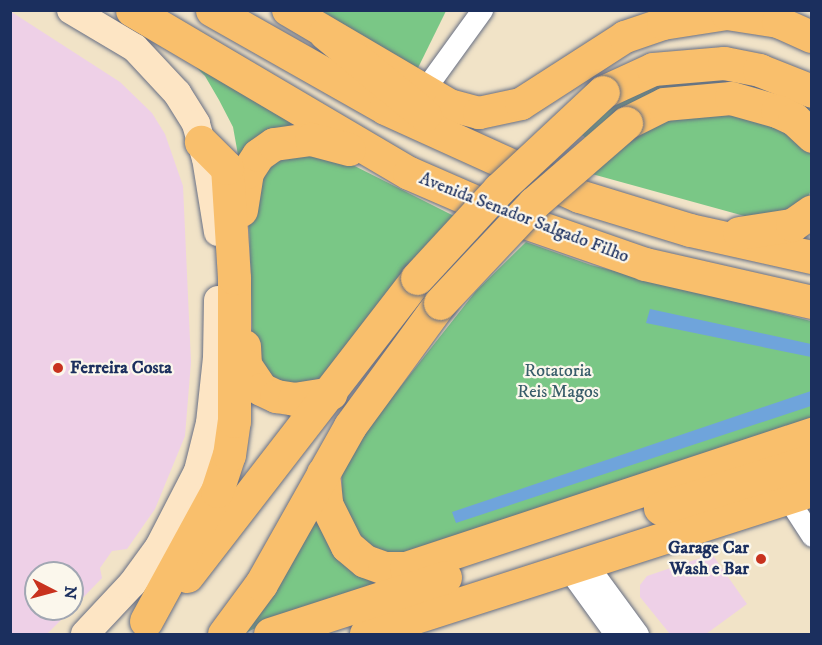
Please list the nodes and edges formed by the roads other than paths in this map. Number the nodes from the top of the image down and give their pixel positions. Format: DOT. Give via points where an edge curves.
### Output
graph roads {
  1 [pos="71,10"];
  2 [pos="132,10"];
  3 [pos="212,10"];
  4 [pos="288,10"];
  5 [pos="482,10"];
  6 [pos="727,12"];
  7 [pos="657,19"];
  8 [pos="325,33"];
  9 [pos="812,36"];
  10 [pos="424,90"];
  11 [pos="812,91"];
  12 [pos="445,135"];
  13 [pos="812,136"];
  14 [pos="204,150"];
  15 [pos="409,173"];
  16 [pos="812,211"];
  17 [pos="717,235"];
  18 [pos="812,257"];
  19 [pos="812,302"];
  20 [pos="331,393"];
  21 [pos="812,434"];
  22 [pos="812,460"];
  23 [pos="322,473"];
  24 [pos="800,495"];
  25 [pos="812,536"];
  26 [pos="577,566"];
  27 [pos="139,629"];
  28 [pos="85,634"];
  29 [pos="224,634"];
  30 [pos="270,634"];
  31 [pos="366,634"];
  32 [pos="615,634"];
  33 [pos="638,634"];
  1 -- 14 [label="main road" via="135,48 157,69 196,124"];
  2 -- 15 [label="highway, Avenida Senador Salgado Filho"];
  3 -- 12 [label="highway" via="385,108"];
  4 -- 8 [label="main road"];
  5 -- 10 [label="street"];
  6 -- 7 [label="main road"];
  6 -- 9 [label="main road" via="778,22"];
  7 -- 10 [label="main road" via="511,108 468,112"];
  8 -- 10 [label="main road"];
  8 -- 12 [label="highway" via="407,98"];
  11 -- 20 [label="highway, bridge" via="759,69 724,63 653,69 603,92 499,189 417,278"];
  12 -- 17 [label="highway" via="579,196"];
  13 -- 23 [label="highway, bridge" via="794,119 777,111 731,98 664,104 626,123 534,203 440,303 350,426"];
  14 -- 27 [label="highway" via="227,168 234,278 234,421 217,492"];
  14 -- 28 [label="main road" via="218,228 217,358 210,423 198,471 159,547"];
  15 -- 19 [label="highway, Avenida Senador Salgado Filho" via="510,217 645,264"];
  15 -- 20 [label="highway" via="328,142 293,139 274,144 258,155 247,171 240,216 245,365 250,378 276,396 311,399"];
  16 -- 17 [label="highway" via="778,228"];
  17 -- 18 [label="highway"];
  20 -- 27 [label="highway" via="207,555"];
  21 -- 23 [label="highway" via="406,568 374,565 347,546 326,504"];
  22 -- 30 [label="highway"];
  23 -- 29 [label="highway" via="261,584"];
  24 -- 25 [label="street"];
  24 -- 26 [label="main road"];
  26 -- 31 [label="main road"];
  26 -- 32 [label="street"];
  26 -- 33 [label="street"];
}
